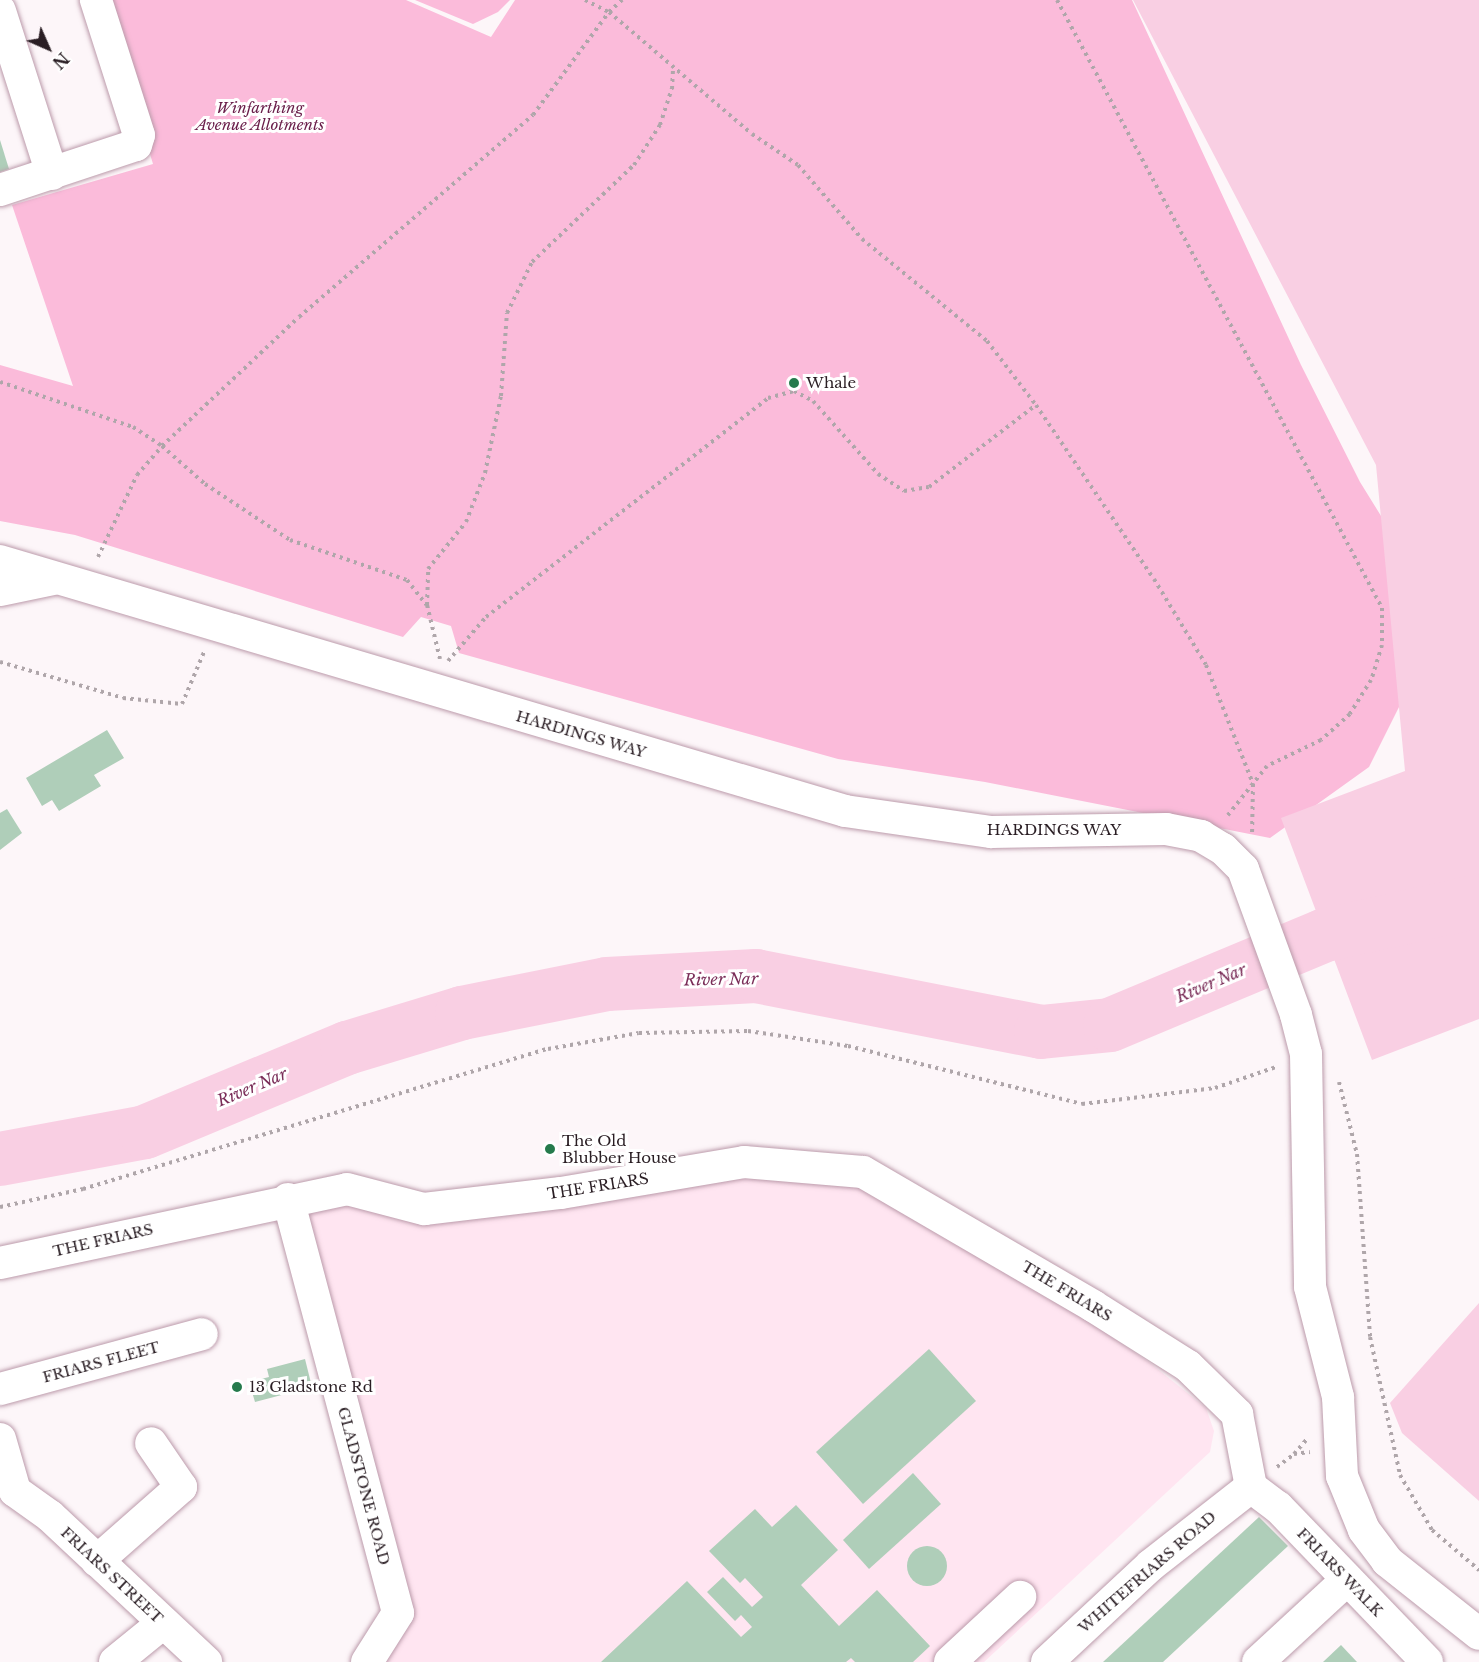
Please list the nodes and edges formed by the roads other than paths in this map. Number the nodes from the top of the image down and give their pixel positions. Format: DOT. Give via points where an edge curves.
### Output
graph roads {
  1 [pos="96,0"];
  2 [pos="0,11"];
  3 [pos="52,174"];
  4 [pos="0,190"];
  5 [pos="0,561"];
  6 [pos="53,579"];
  7 [pos="0,590"];
  8 [pos="288,1199"];
  9 [pos="0,1263"];
  10 [pos="202,1335"];
  11 [pos="0,1389"];
  12 [pos="0,1439"];
  13 [pos="151,1443"];
  14 [pos="1255,1489"];
  15 [pos="8,1493"];
  16 [pos="97,1561"];
  17 [pos="1347,1580"];
  18 [pos="1020,1597"];
  19 [pos="163,1623"];
  20 [pos="1479,1634"];
  21 [pos="115,1662"];
  22 [pos="206,1662"];
  23 [pos="367,1662"];
  24 [pos="950,1662"];
  25 [pos="1047,1662"];
  26 [pos="1258,1662"];
  27 [pos="1427,1662"];
  1 -- 3 [label="street" via="138,135 136,145"];
  2 -- 3 [label="street"];
  3 -- 4 [label="street"];
  5 -- 6 [label="street, HARDINGS WAY"];
  6 -- 7 [label="street, HARDINGS WAY"];
  6 -- 20 [label="street, HARDINGS WAY" via="845,811 991,832 1166,829 1209,824 1223,849 1243,869 1296,1015 1295,1059 1310,1287 1338,1397 1342,1476 1373,1545 1404,1576"];
  8 -- 9 [label="street, THE FRIARS"];
  8 -- 14 [label="street, THE FRIARS" via="347,1189 424,1209 561,1193 744,1162 863,1172 1093,1305 1188,1366 1237,1414"];
  8 -- 23 [label="street, GLADSTONE ROAD" via="398,1613"];
  10 -- 11 [label="street, FRIARS FLEET"];
  12 -- 15 [label="street"];
  13 -- 16 [label="street" via="181,1487"];
  14 -- 17 [label="street, FRIARS WALK"];
  14 -- 25 [label="street, WHITEFRIARS ROAD" via="1151,1565"];
  15 -- 16 [label="street, FRIARS STREET" via="50,1516"];
  16 -- 19 [label="street, FRIARS STREET"];
  17 -- 26 [label="street"];
  17 -- 27 [label="street, FRIARS WALK"];
  18 -- 24 [label="street"];
  19 -- 21 [label="street"];
  19 -- 22 [label="street, FRIARS STREET"];
}
